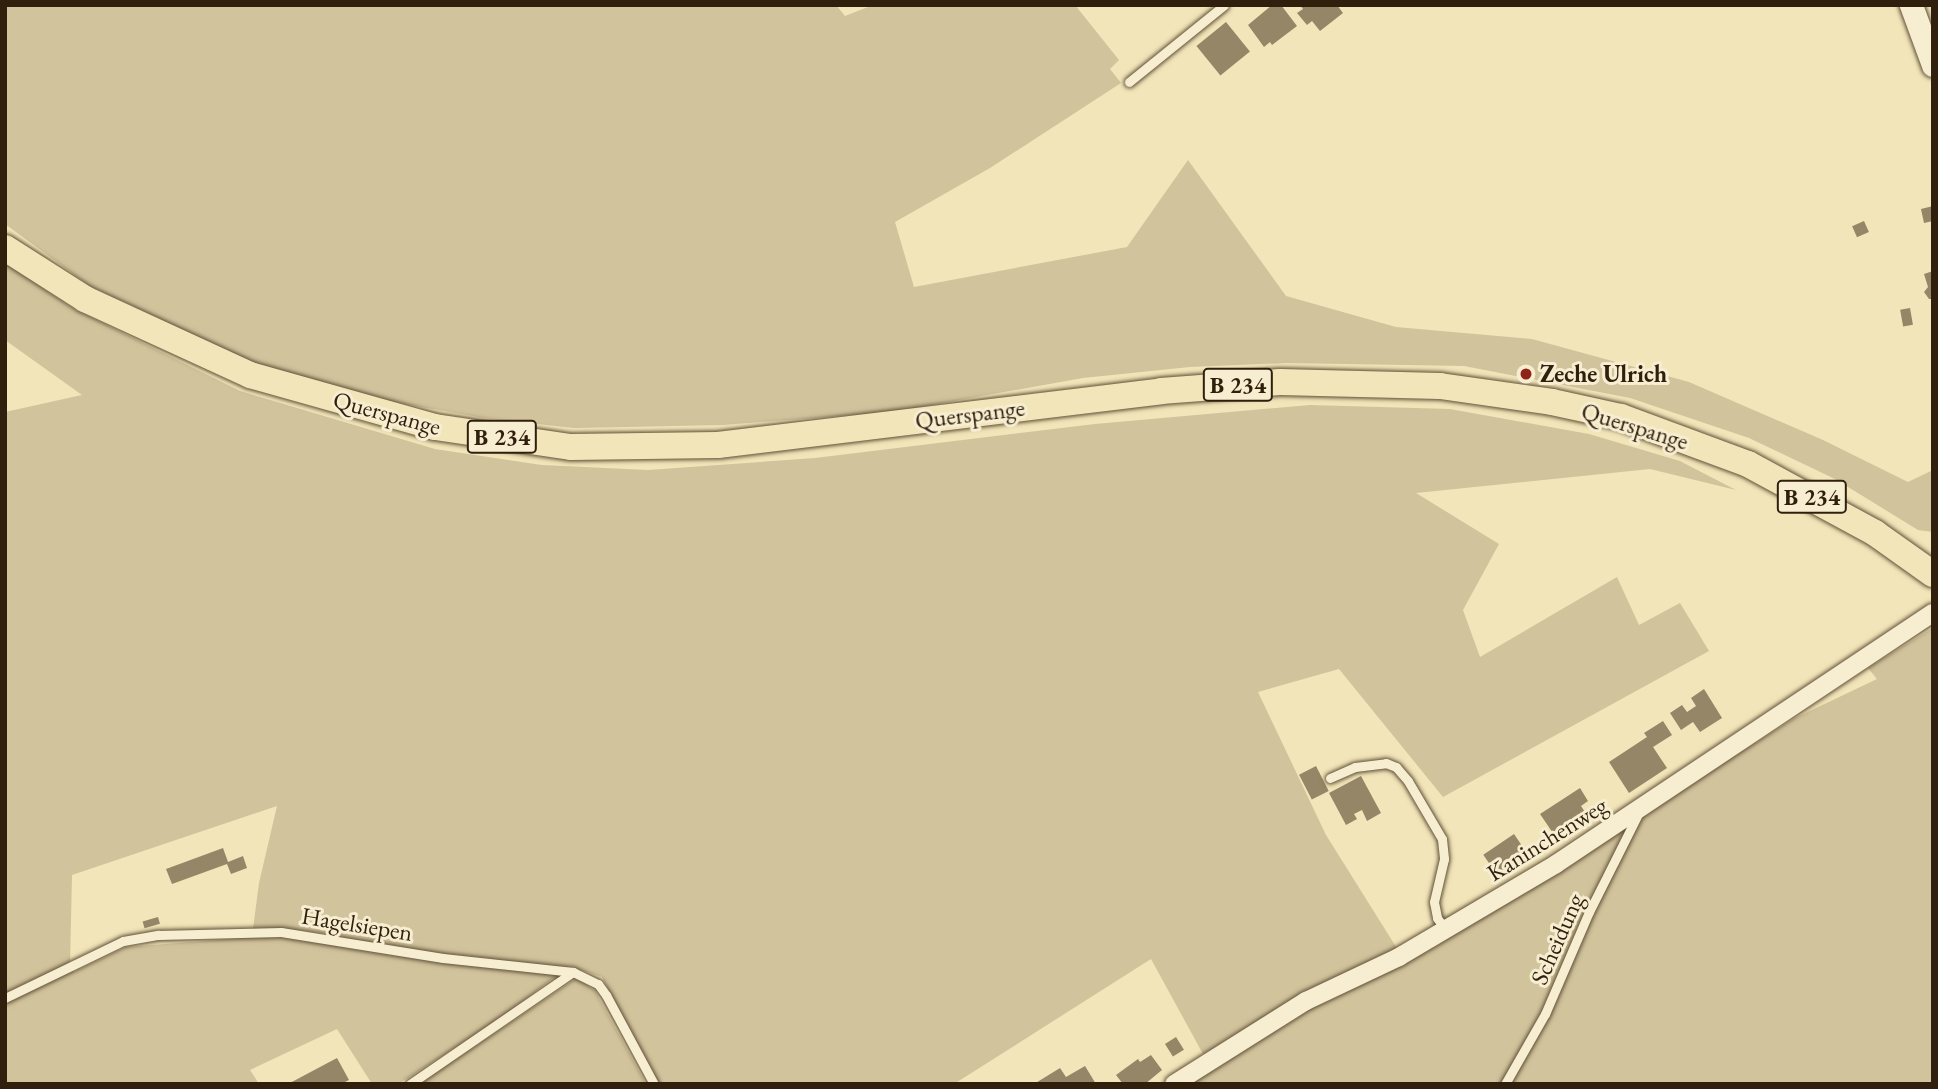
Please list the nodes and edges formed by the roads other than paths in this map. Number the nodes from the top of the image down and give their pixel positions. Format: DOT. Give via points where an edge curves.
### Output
graph roads {
  1 [pos="1224,5"];
  2 [pos="1911,5"];
  3 [pos="1933,65"];
  4 [pos="1129,82"];
  5 [pos="5,248"];
  6 [pos="1898,549"];
  7 [pos="1933,549"];
  8 [pos="1933,575"];
  9 [pos="1933,613"];
  10 [pos="1330,778"];
  11 [pos="1641,808"];
  12 [pos="1446,930"];
  13 [pos="573,972"];
  14 [pos="5,998"];
  15 [pos="410,1084"];
  16 [pos="654,1084"];
  17 [pos="1174,1084"];
  18 [pos="1505,1084"];
  1 -- 4 [label="lane"];
  2 -- 3 [label="main road"];
  5 -- 6 [label="main road, Querspange / B 234" via="85,299 250,375 435,427 571,447 718,445 1161,391 1280,382 1440,386 1552,402 1621,418 1748,464 1800,489"];
  6 -- 7 [label="main road"];
  6 -- 8 [label="main road, Querspange / B 234"];
  9 -- 11 [label="street, Kaninchenweg"];
  10 -- 12 [label="lane" via="1355,767 1386,763 1408,781 1443,839 1444,859 1434,902 1437,918"];
  11 -- 12 [label="street, Kaninchenweg"];
  11 -- 18 [label="lane, Scheidung" via="1545,1014"];
  12 -- 17 [label="street, Kaninchenweg" via="1306,1001"];
  13 -- 14 [label="lane, Hagelsiepen" via="443,958 281,932 158,936 122,941"];
  13 -- 15 [label="lane"];
  13 -- 16 [label="lane, Hagelsiepen" via="597,984 606,995"];
}
